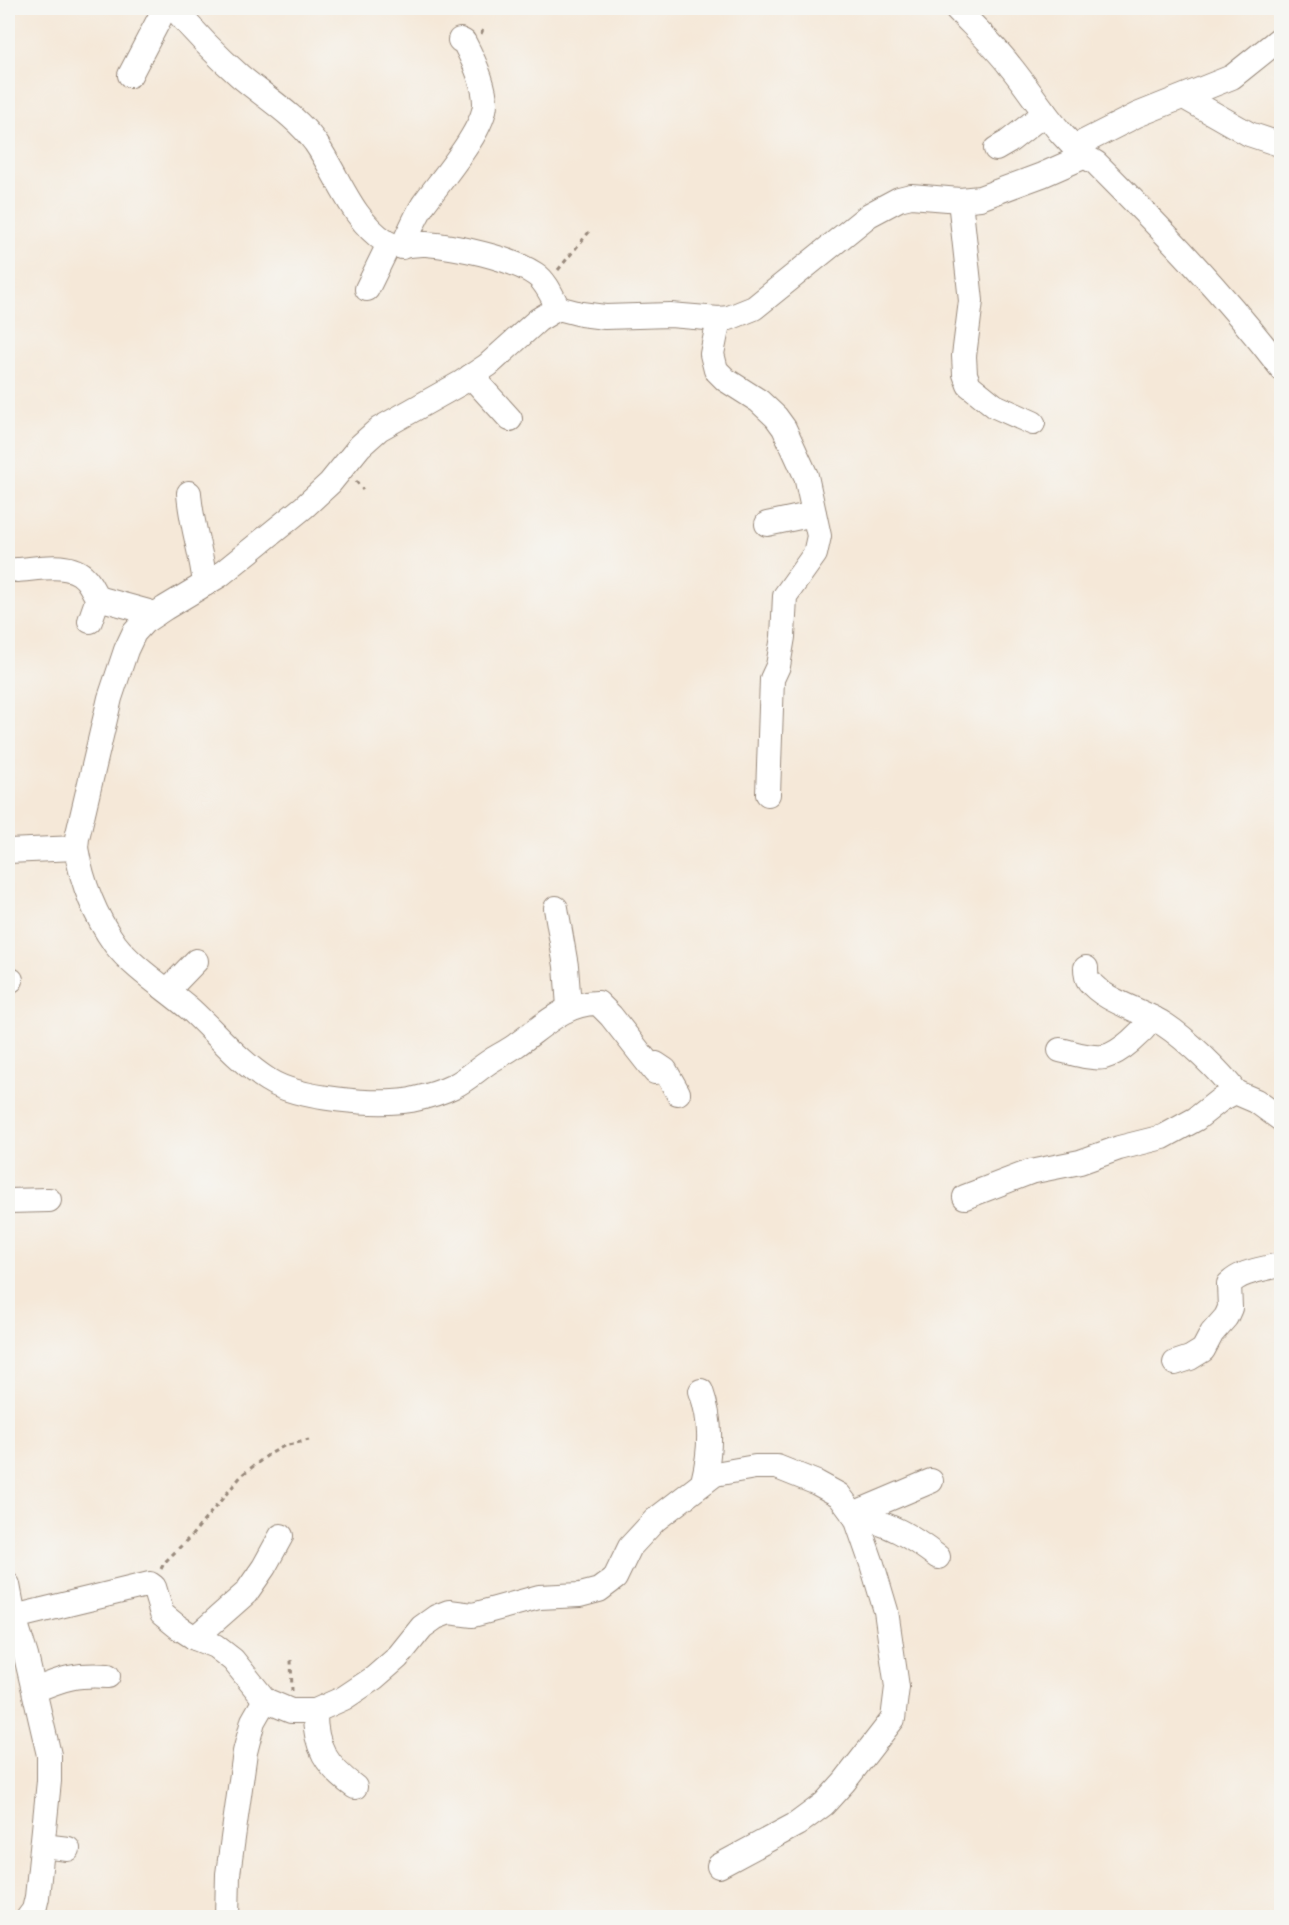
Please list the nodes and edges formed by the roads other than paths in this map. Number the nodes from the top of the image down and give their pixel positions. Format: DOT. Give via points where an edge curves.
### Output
graph roads {
  1 [pos="165,8"];
  2 [pos="174,8"];
  3 [pos="956,8"];
  4 [pos="1281,37"];
  5 [pos="460,40"];
  6 [pos="130,75"];
  7 [pos="1184,97"];
  8 [pos="1045,113"];
  9 [pos="1281,145"];
  10 [pos="996,148"];
  11 [pos="1079,152"];
  12 [pos="960,200"];
  13 [pos="395,245"];
  14 [pos="367,290"];
  15 [pos="558,308"];
  16 [pos="719,319"];
  17 [pos="1281,369"];
  18 [pos="471,376"];
  19 [pos="510,419"];
  20 [pos="1033,423"];
  21 [pos="189,493"];
  22 [pos="814,514"];
  23 [pos="767,524"];
  24 [pos="17,570"];
  25 [pos="205,584"];
  26 [pos="98,598"];
  27 [pos="156,614"];
  28 [pos="90,621"];
  29 [pos="768,794"];
  30 [pos="76,848"];
  31 [pos="8,851"];
  32 [pos="556,908"];
  33 [pos="196,961"];
  34 [pos="1086,968"];
  35 [pos="168,990"];
  36 [pos="569,1007"];
  37 [pos="1153,1018"];
  38 [pos="1060,1050"];
  39 [pos="1235,1092"];
  40 [pos="678,1093"];
  41 [pos="1281,1120"];
  42 [pos="965,1197"];
  43 [pos="49,1200"];
  44 [pos="8,1201"];
  45 [pos="1281,1264"];
  46 [pos="1175,1363"];
  47 [pos="701,1391"];
  48 [pos="931,1481"];
  49 [pos="703,1482"];
  50 [pos="855,1516"];
  51 [pos="281,1536"];
  52 [pos="938,1557"];
  53 [pos="10,1600"];
  54 [pos="195,1638"];
  55 [pos="108,1676"];
  56 [pos="35,1690"];
  57 [pos="265,1700"];
  58 [pos="315,1711"];
  59 [pos="355,1787"];
  60 [pos="43,1846"];
  61 [pos="68,1850"];
  62 [pos="719,1866"];
  63 [pos="28,1917"];
  64 [pos="227,1917"];
  1 -- 6 [label="street"];
  2 -- 13 [label="street" via="204,43 298,122 329,163 361,217 377,235"];
  3 -- 8 [label="street" via="1010,64"];
  4 -- 7 [label="street" via="1232,76"];
  5 -- 13 [label="street" via="465,42 478,71 485,104 482,118 464,151"];
  7 -- 9 [label="street" via="1249,134"];
  7 -- 11 [label="street" via="1137,115"];
  8 -- 10 [label="street"];
  8 -- 11 [label="street"];
  11 -- 12 [label="street" via="1042,175 980,198"];
  11 -- 17 [label="street" via="1096,163 1167,234 1240,315"];
  12 -- 16 [label="street" via="911,196 888,205 869,215 754,308"];
  12 -- 20 [label="street" via="971,301 965,374 969,385 995,406"];
  13 -- 14 [label="street"];
  13 -- 15 [label="street" via="423,244 477,253 515,265 536,275"];
  15 -- 16 [label="street" via="605,317 670,315"];
  15 -- 18 [label="street"];
  16 -- 22 [label="street" via="712,354 716,370 776,417 795,449"];
  18 -- 19 [label="street"];
  18 -- 25 [label="street" via="379,429 304,507"];
  21 -- 25 [label="street"];
  22 -- 23 [label="street"];
  22 -- 29 [label="street" via="818,547 785,596 783,637 772,679"];
  24 -- 26 [label="street" via="72,570 84,576"];
  25 -- 27 [label="street"];
  26 -- 27 [label="street"];
  26 -- 28 [label="street"];
  27 -- 30 [label="street" via="134,633 126,650 110,698"];
  30 -- 31 [label="street"];
  30 -- 35 [label="street" via="87,889 116,945"];
  32 -- 36 [label="street"];
  33 -- 35 [label="street"];
  34 -- 37 [label="street" via="1086,976 1096,987"];
  35 -- 36 [label="street" via="270,1082 325,1097 363,1101 411,1100 453,1086"];
  36 -- 40 [label="street" via="598,1003 655,1072 656,1064 665,1070"];
  37 -- 38 [label="street" via="1141,1033 1113,1054 1091,1057"];
  37 -- 39 [label="street" via="1180,1037"];
  39 -- 41 [label="street" via="1256,1101"];
  39 -- 42 [label="street" via="1163,1137 1080,1162 1030,1172"];
  43 -- 44 [label="street"];
  45 -- 46 [label="street" via="1235,1278 1229,1284 1230,1308 1203,1350"];
  47 -- 49 [label="street" via="710,1432 710,1457"];
  48 -- 50 [label="street"];
  49 -- 50 [label="street" via="730,1470 777,1467 839,1495"];
  49 -- 58 [label="street" via="655,1520 630,1547 615,1578 599,1590 538,1597 472,1615 449,1612 436,1617 374,1678"];
  50 -- 52 [label="street" via="894,1528"];
  50 -- 62 [label="street" via="886,1611 897,1687 893,1719 824,1803 797,1824"];
  51 -- 54 [label="street" via="246,1593"];
  53 -- 54 [label="street" via="146,1585 154,1587 162,1614"];
  53 -- 56 [label="street"];
  54 -- 57 [label="street" via="215,1646 233,1660"];
  55 -- 56 [label="street" via="82,1674"];
  56 -- 60 [label="street" via="49,1755"];
  57 -- 58 [label="street" via="291,1711"];
  57 -- 64 [label="street" via="244,1752 228,1874"];
  58 -- 59 [label="street" via="323,1756"];
  60 -- 61 [label="street"];
  60 -- 63 [label="street" via="38,1897"];
}
